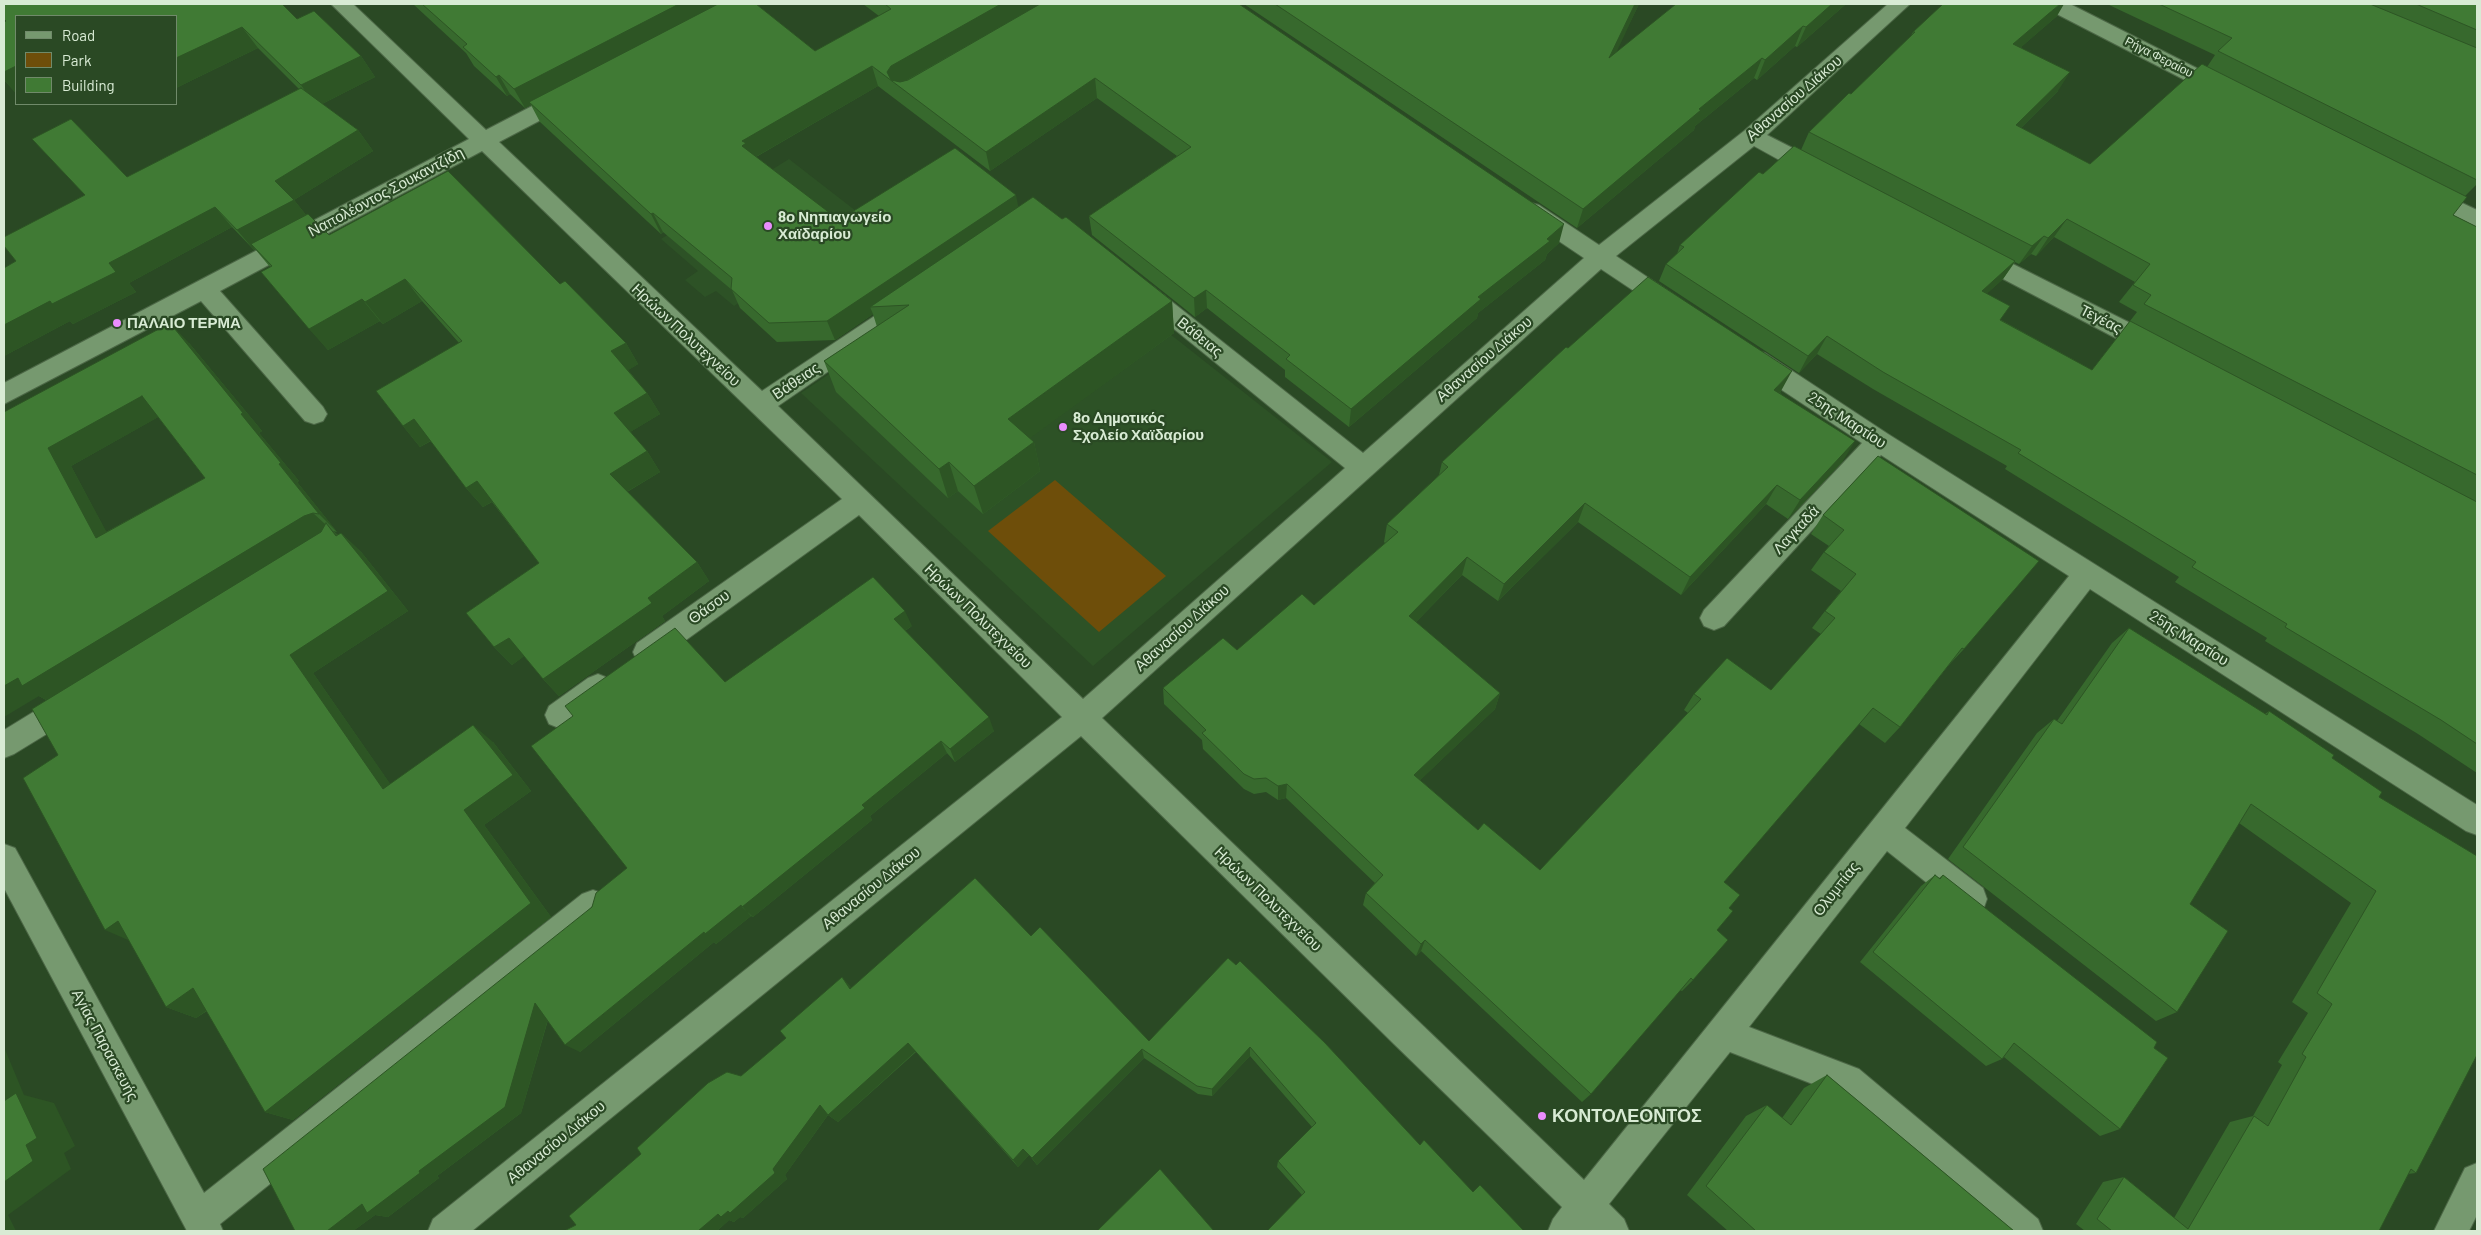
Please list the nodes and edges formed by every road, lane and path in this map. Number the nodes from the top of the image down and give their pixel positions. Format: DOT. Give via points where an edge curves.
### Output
graph roads {
  1 [pos="341,4"];
  2 [pos="1900,4"];
  3 [pos="2054,4"];
  4 [pos="588,86"];
  5 [pos="2239,98"];
  6 [pos="1752,136"];
  7 [pos="485,140"];
  8 [pos="1839,182"];
  9 [pos="2407,184"];
  10 [pos="1511,197"];
  11 [pos="2477,220"];
  12 [pos="1953,243"];
  13 [pos="1600,257"];
  14 [pos="1123,276"];
  15 [pos="203,288"];
  16 [pos="924,293"];
  17 [pos="1690,317"];
  18 [pos="1740,349"];
  19 [pos="2179,360"];
  20 [pos="4,394"];
  21 [pos="760,405"];
  22 [pos="314,414"];
  23 [pos="1879,441"];
  24 [pos="1362,467"];
  25 [pos="860,500"];
  26 [pos="2087,573"];
  27 [pos="1714,618"];
  28 [pos="96,688"];
  29 [pos="559,715"];
  30 [pos="1082,718"];
  31 [pos="4,745"];
  32 [pos="2477,821"];
  33 [pos="1883,829"];
  34 [pos="4,858"];
  35 [pos="593,905"];
  36 [pos="1992,915"];
  37 [pos="1724,1034"];
  38 [pos="2477,1180"];
  39 [pos="1586,1205"];
  40 [pos="202,1225"];
  41 [pos="445,1231"];
  42 [pos="1565,1231"];
  43 [pos="1612,1231"];
  44 [pos="2026,1231"];
  45 [pos="2451,1231"];
  1 -- 7 [label="street, Ηρώων Πολυτεχνείου"];
  2 -- 6 [label="street, Αθανασίου Διάκου"];
  3 -- 5 [label="street, Ρήγα Φεραίου"];
  4 -- 7 [label="street, Ναπολέοντος Σουκαντζίδη"];
  6 -- 8 [label="street"];
  6 -- 13 [label="street, Αθανασίου Διάκου"];
  7 -- 15 [label="street, Ναπολέοντος Σουκαντζίδη"];
  7 -- 21 [label="street, Ηρώων Πολυτεχνείου"];
  9 -- 11 [label="street"];
  10 -- 13 [label="street"];
  12 -- 19 [label="street, Τεγέας"];
  13 -- 17 [label="street"];
  13 -- 24 [label="street, Αθανασίου Διάκου"];
  14 -- 24 [label="street, Βάθειας"];
  15 -- 20 [label="street, Ναπολέοντος Σουκαντζίδη"];
  15 -- 22 [label="street"];
  16 -- 21 [label="street, Βάθειας"];
  18 -- 23 [label="street, 25ης Μαρτίου"];
  21 -- 25 [label="street, Ηρώων Πολυτεχνείου"];
  23 -- 26 [label="street, 25ης Μαρτίου"];
  23 -- 27 [label="street, Λαγκαδά"];
  24 -- 30 [label="street, Αθανασίου Διάκου"];
  25 -- 29 [label="street, Θάσου"];
  25 -- 30 [label="street, Ηρώων Πολυτεχνείου"];
  26 -- 32 [label="street, 25ης Μαρτίου"];
  26 -- 33 [label="street, Ολυμπίας"];
  28 -- 31 [label="street"];
  30 -- 39 [label="street, Ηρώων Πολυτεχνείου"];
  30 -- 41 [label="street, Αθανασίου Διάκου"];
  33 -- 36 [label="street"];
  33 -- 37 [label="street, Ολυμπίας"];
  34 -- 40 [label="street, Αγίας Παρασκευής"];
  35 -- 40 [label="street"];
  37 -- 39 [label="street, Ολυμπίας"];
  37 -- 44 [label="street" via="1847,1081"];
  38 -- 45 [label="street"];
  39 -- 42 [label="street, Ολυμπίας"];
  39 -- 43 [label="street, Ηρώων Πολυτεχνείου"];
}
